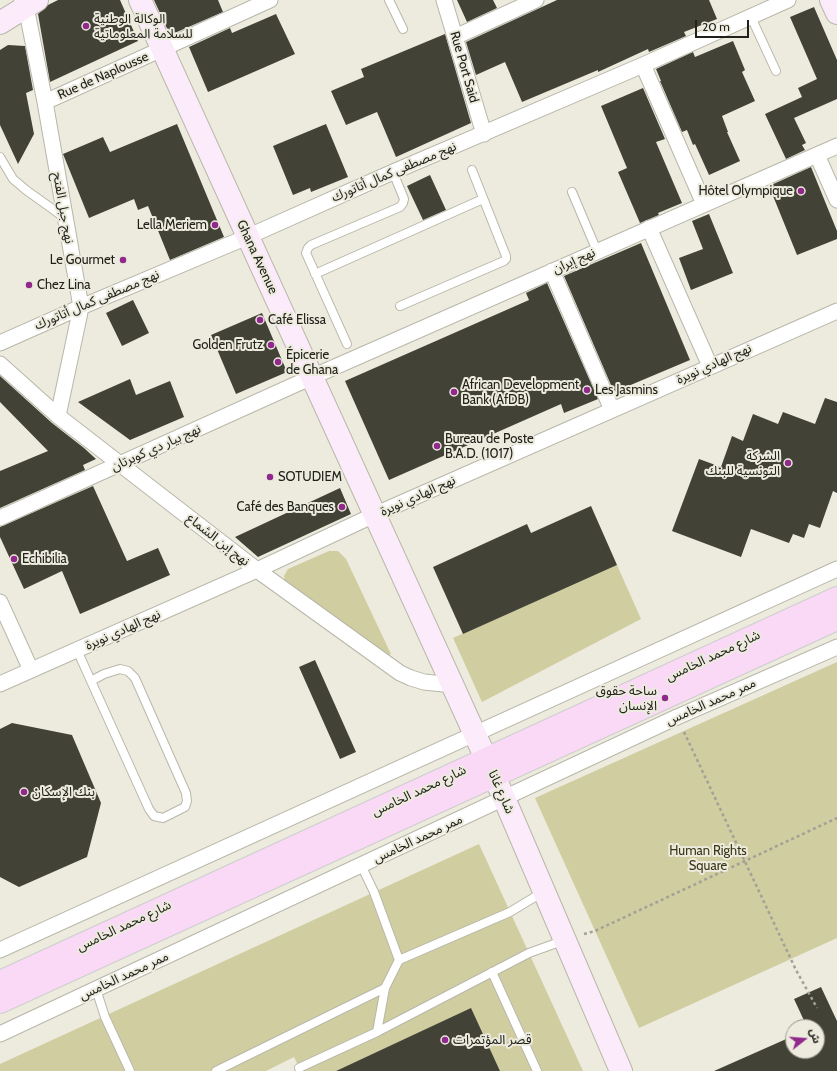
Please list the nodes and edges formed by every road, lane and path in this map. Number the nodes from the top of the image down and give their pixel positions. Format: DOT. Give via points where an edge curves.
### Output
graph roads {
  1 [pos="140,0"];
  2 [pos="270,0"];
  3 [pos="389,0"];
  4 [pos="444,0"];
  5 [pos="536,0"];
  6 [pos="788,0"];
  7 [pos="831,0"];
  8 [pos="29,2"];
  9 [pos="837,13"];
  10 [pos="751,17"];
  11 [pos="0,23"];
  12 [pos="403,29"];
  13 [pos="455,37"];
  14 [pos="162,49"];
  15 [pos="644,65"];
  16 [pos="776,71"];
  17 [pos="45,102"];
  18 [pos="484,134"];
  19 [pos="837,146"];
  20 [pos="817,155"];
  21 [pos="0,157"];
  22 [pos="472,170"];
  23 [pos="393,172"];
  24 [pos="572,192"];
  25 [pos="483,200"];
  26 [pos="837,200"];
  27 [pos="704,204"];
  28 [pos="65,218"];
  29 [pos="649,228"];
  30 [pos="247,236"];
  31 [pos="597,251"];
  32 [pos="552,270"];
  33 [pos="315,274"];
  34 [pos="80,306"];
  35 [pos="400,306"];
  36 [pos="837,311"];
  37 [pos="0,342"];
  38 [pos="347,344"];
  39 [pos="0,364"];
  40 [pos="710,366"];
  41 [pos="312,377"];
  42 [pos="612,410"];
  43 [pos="58,416"];
  44 [pos="121,464"];
  45 [pos="374,515"];
  46 [pos="0,518"];
  47 [pos="837,569"];
  48 [pos="256,570"];
  49 [pos="837,598"];
  50 [pos="0,602"];
  51 [pos="837,619"];
  52 [pos="837,647"];
  53 [pos="77,650"];
  54 [pos="31,670"];
  55 [pos="91,681"];
  56 [pos="0,684"];
  57 [pos="453,685"];
  58 [pos="677,717"];
  59 [pos="475,735"];
  60 [pos="490,768"];
  61 [pos="504,798"];
  62 [pos="837,818"];
  63 [pos="745,861"];
  64 [pos="361,865"];
  65 [pos="543,892"];
  66 [pos="565,940"];
  67 [pos="0,950"];
  68 [pos="399,960"];
  69 [pos="492,972"];
  70 [pos="0,982"];
  71 [pos="385,988"];
  72 [pos="96,989"];
  73 [pos="0,1002"];
  74 [pos="817,1008"];
  75 [pos="377,1032"];
  76 [pos="0,1034"];
  77 [pos="299,1068"];
  78 [pos="130,1071"];
  79 [pos="216,1071"];
  80 [pos="537,1071"];
  81 [pos="621,1071"];
  1 -- 14 [label="main road, Ghana Avenue"];
  2 -- 14 [label="street, Rue de Naplousse"];
  3 -- 12 [label="lane"];
  4 -- 13 [label="street, Rue Port Said"];
  5 -- 13 [label="street"];
  6 -- 10 [label="street, نهج مصطفى كمال أتاتورك"];
  7 -- 9 [label="main road"];
  8 -- 11 [label="main road"];
  8 -- 17 [label="street, نهج جبل الفتح"];
  10 -- 15 [label="street, نهج مصطفى كمال أتاتورك"];
  10 -- 16 [label="lane"];
  13 -- 18 [label="street, Rue Port Said"];
  14 -- 17 [label="street, Rue de Naplousse"];
  14 -- 30 [label="main road, Ghana Avenue"];
  15 -- 18 [label="street, نهج مصطفى كمال أتاتورك"];
  15 -- 27 [label="street"];
  17 -- 28 [label="street, نهج جبل الفتح"];
  18 -- 23 [label="street, نهج مصطفى كمال أتاتورك"];
  19 -- 20 [label="street, نهج إيران"];
  20 -- 26 [label="street"];
  20 -- 27 [label="street, نهج إيران"];
  21 -- 28 [label="lane" via="13,179"];
  22 -- 25 [label="lane"];
  23 -- 30 [label="street, نهج مصطفى كمال أتاتورك"];
  23 -- 33 [label="lane" via="404,199 400,207 311,246 306,256"];
  24 -- 31 [label="lane"];
  25 -- 33 [label="lane"];
  25 -- 35 [label="lane" via="506,256 504,262"];
  27 -- 29 [label="street, نهج إيران"];
  28 -- 34 [label="street, نهج جبل الفتح"];
  29 -- 31 [label="street, نهج إيران"];
  29 -- 40 [label="street"];
  30 -- 34 [label="street, نهج مصطفى كمال أتاتورك"];
  30 -- 41 [label="main road, Ghana Avenue"];
  31 -- 32 [label="street, نهج إيران"];
  32 -- 41 [label="street, نهج إيران"];
  32 -- 42 [label="street"];
  33 -- 38 [label="lane"];
  34 -- 37 [label="street, نهج مصطفى كمال أتاتورك"];
  34 -- 43 [label="street, نهج جبل الفتح"];
  36 -- 40 [label="street, نهج الهادي نويرة"];
  39 -- 43 [label="street, نهج إبن الشماع"];
  40 -- 42 [label="street, نهج الهادي نويرة"];
  41 -- 44 [label="street, نهج بيار دي كوبرتان"];
  41 -- 45 [label="main road, Ghana Avenue"];
  42 -- 45 [label="street, نهج الهادي نويرة"];
  43 -- 44 [label="street, نهج إبن الشماع"];
  44 -- 46 [label="street, نهج بيار دي كوبرتان"];
  44 -- 48 [label="street, نهج إبن الشماع"];
  45 -- 48 [label="street, نهج الهادي نويرة"];
  45 -- 57 [label="main road, شارع غانا"];
  47 -- 59 [label="street, شارع محمد الخامس"];
  48 -- 53 [label="street, نهج الهادي نويرة"];
  48 -- 57 [label="street, نهج إبن الشماع" via="400,672 424,682"];
  49 -- 60 [label="main road, شارع محمد الخامس"];
  50 -- 54 [label="street"];
  51 -- 60 [label="main road, شارع محمد الخامس"];
  52 -- 58 [label="street, ممر محمد الخامس"];
  53 -- 54 [label="street, نهج الهادي نويرة"];
  53 -- 55 [label="lane"];
  54 -- 56 [label="street, نهج الهادي نويرة"];
  55 -- 55 [label="lane" via="154,816 163,818 185,807 186,793 135,678 128,671 120,669"];
  57 -- 59 [label="main road, شارع غانا"];
  58 -- 61 [label="street, ممر محمد الخامس"];
  58 -- 63 [label="path"];
  59 -- 60 [label="main road, شارع غانا"];
  59 -- 67 [label="street, شارع محمد الخامس"];
  60 -- 61 [label="main road, شارع غانا"];
  60 -- 70 [label="main road, شارع محمد الخامس"];
  60 -- 73 [label="main road, شارع محمد الخامس"];
  61 -- 64 [label="street, ممر محمد الخامس"];
  61 -- 65 [label="main road, شارع غانا"];
  62 -- 63 [label="path"];
  63 -- 66 [label="path" via="595,931"];
  63 -- 74 [label="path" via="796,970"];
  64 -- 68 [label="lane" via="374,892"];
  64 -- 72 [label="street, ممر محمد الخامس"];
  65 -- 66 [label="main road, شارع غانا"];
  65 -- 68 [label="lane" via="510,912"];
  66 -- 69 [label="lane" via="530,953"];
  66 -- 81 [label="main road, شارع غانا"];
  68 -- 71 [label="lane"];
  69 -- 75 [label="lane"];
  69 -- 80 [label="lane"];
  71 -- 75 [label="lane"];
  71 -- 79 [label="lane"];
  72 -- 76 [label="street, ممر محمد الخامس"];
  72 -- 78 [label="lane" via="105,1017"];
  75 -- 77 [label="lane"];
}
